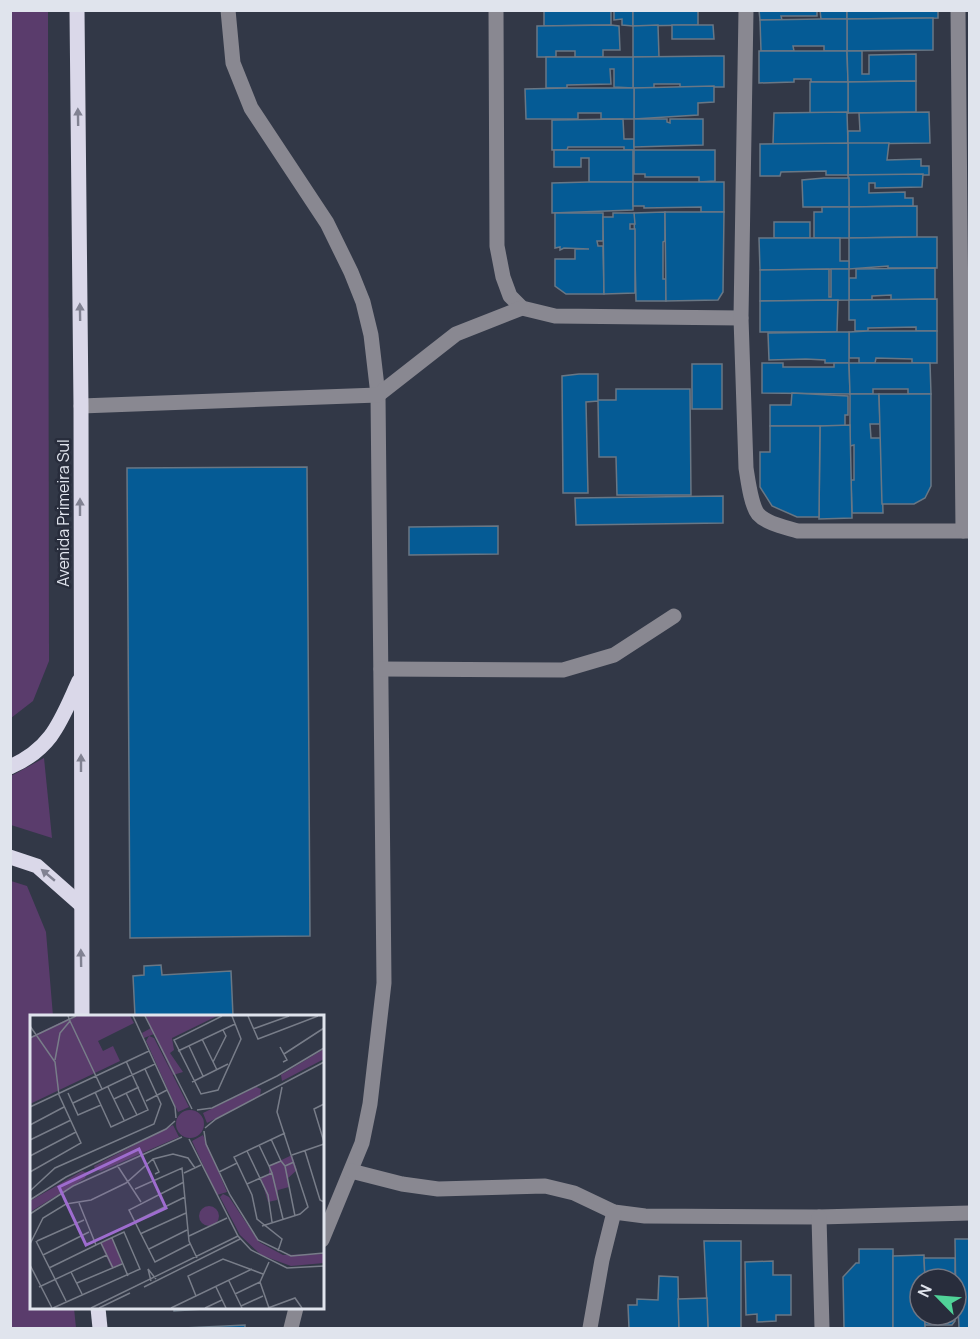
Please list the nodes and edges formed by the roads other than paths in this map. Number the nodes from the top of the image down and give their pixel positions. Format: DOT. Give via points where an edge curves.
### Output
graph roads {
  1 [pos="77,10"];
  2 [pos="228,10"];
  3 [pos="496,10"];
  4 [pos="746,10"];
  5 [pos="958,10"];
  6 [pos="964,107"];
  7 [pos="965,227"];
  8 [pos="522,308"];
  9 [pos="741,318"];
  10 [pos="378,395"];
  11 [pos="81,406"];
  12 [pos="966,531"];
  13 [pos="675,616"];
  14 [pos="381,669"];
  15 [pos="81,678"];
  16 [pos="10,767"];
  17 [pos="10,857"];
  18 [pos="80,904"];
  19 [pos="82,1015"];
  20 [pos="351,1171"];
  21 [pos="614,1212"];
  22 [pos="969,1213"];
  23 [pos="819,1217"];
  24 [pos="324,1235"];
  25 [pos="98,1309"];
  26 [pos="296,1309"];
  27 [pos="100,1329"];
  28 [pos="291,1329"];
  29 [pos="590,1329"];
  30 [pos="822,1329"];
  11 -- 1 [label="main road, Avenida Primeira Sul, one-way"];
  2 -- 10 [label="street" via="233,63 251,108 327,223 363,302"];
  3 -- 8 [label="street" via="497,246 510,296"];
  4 -- 9 [label="street"];
  5 -- 6 [label="street"];
  6 -- 7 [label="street"];
  7 -- 12 [label="street"];
  8 -- 9 [label="street" via="555,316"];
  8 -- 10 [label="street" via="456,334"];
  9 -- 12 [label="street" via="746,468 758,514 798,531"];
  10 -- 11 [label="street"];
  10 -- 14 [label="street"];
  15 -- 11 [label="main road, Avenida Primeira Sul, one-way"];
  13 -- 14 [label="street" via="614,655 563,670"];
  14 -- 20 [label="street" via="384,983 370,1104"];
  15 -- 16 [label="main road" via="55,733 30,758"];
  18 -- 15 [label="main road, Avenida Primeira Sul, one-way"];
  18 -- 17 [label="main road, one-way" via="37,866"];
  19 -- 18 [label="main road, Avenida Primeira Sul, one-way"];
  20 -- 21 [label="street" via="438,1189 545,1186 574,1193"];
  20 -- 24 [label="street"];
  21 -- 23 [label="street" via="645,1216"];
  21 -- 29 [label="street"];
  22 -- 23 [label="street"];
  23 -- 30 [label="street"];
  25 -- 27 [label="main road"];
  26 -- 28 [label="street"];
}
